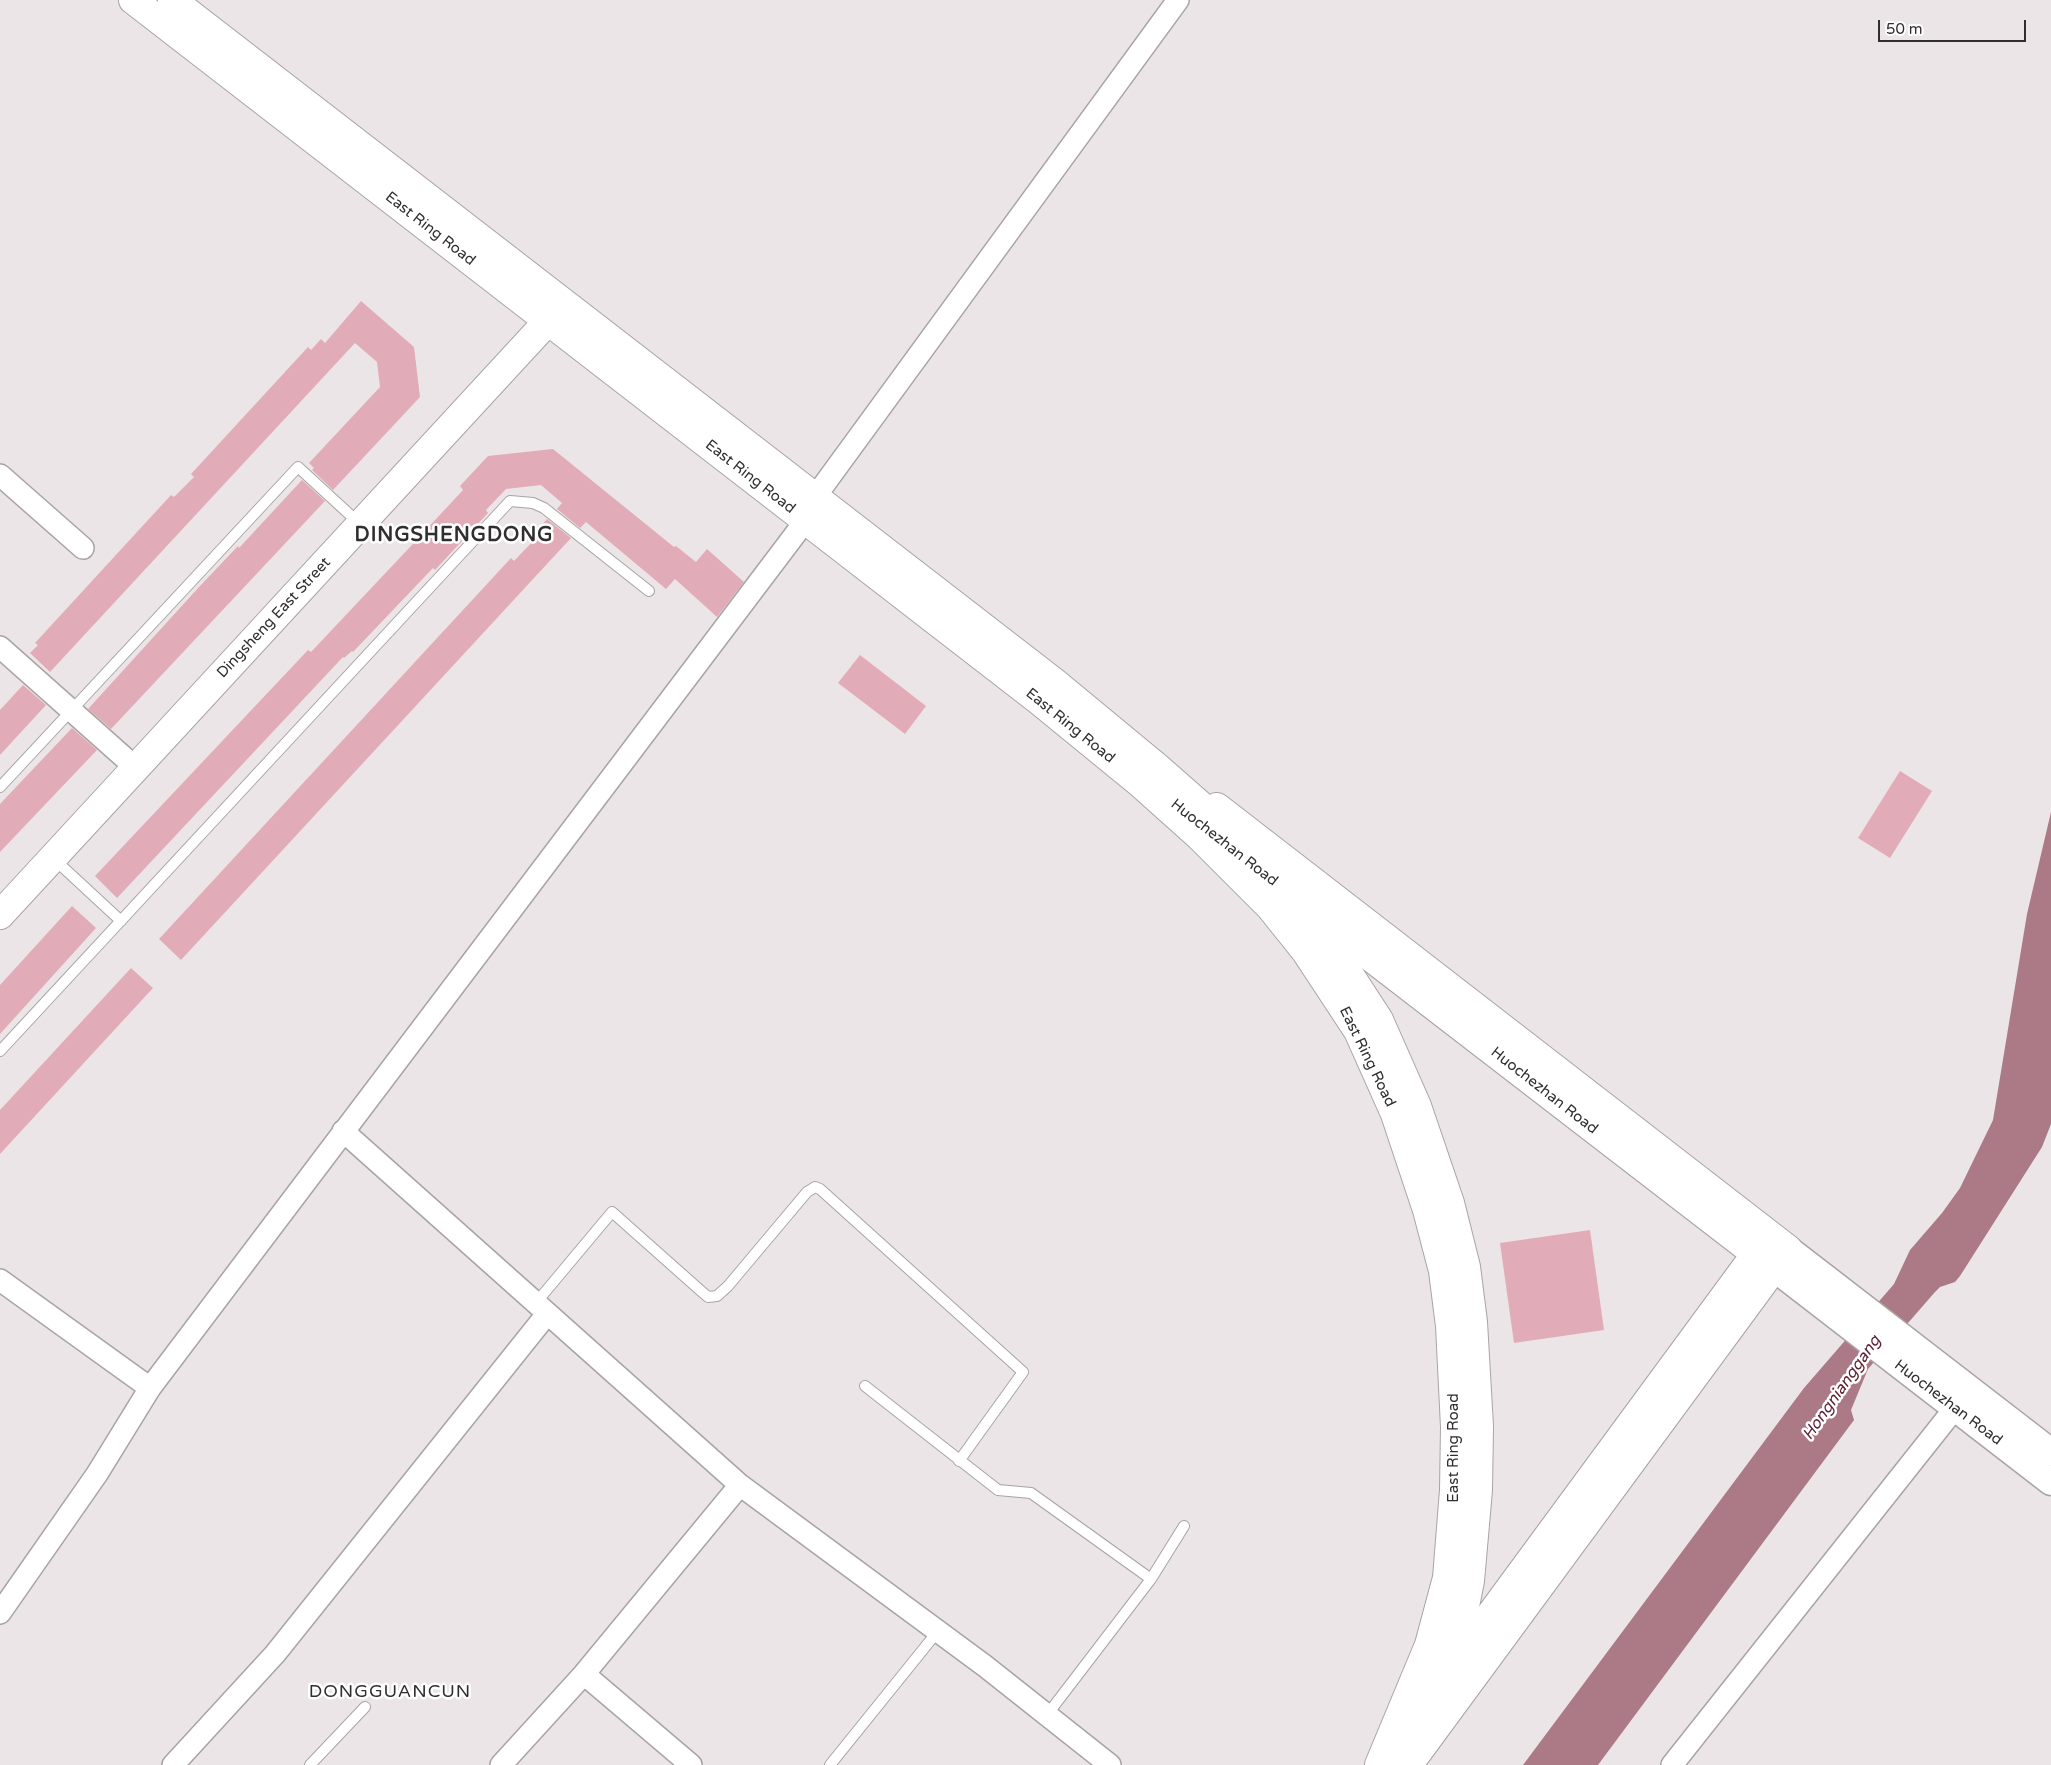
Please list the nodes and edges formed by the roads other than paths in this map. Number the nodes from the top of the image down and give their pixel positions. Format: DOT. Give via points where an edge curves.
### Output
graph roads {
  1 [pos="133,0"];
  2 [pos="172,0"];
  3 [pos="1178,0"];
  4 [pos="548,321"];
  5 [pos="0,475"];
  6 [pos="810,508"];
  7 [pos="360,524"];
  8 [pos="82,548"];
  9 [pos="649,591"];
  10 [pos="1,650"];
  11 [pos="1046,690"];
  12 [pos="71,710"];
  13 [pos="136,768"];
  14 [pos="0,787"];
  15 [pos="53,858"];
  16 [pos="1291,896"];
  17 [pos="0,915"];
  18 [pos="121,921"];
  19 [pos="0,1051"];
  20 [pos="343,1131"];
  21 [pos="1772,1252"];
  22 [pos="0,1280"];
  23 [pos="541,1309"];
  24 [pos="1899,1350"];
  25 [pos="865,1386"];
  26 [pos="150,1388"];
  27 [pos="1955,1408"];
  28 [pos="2051,1452"];
  29 [pos="959,1461"];
  30 [pos="2051,1482"];
  31 [pos="740,1485"];
  32 [pos="1184,1526"];
  33 [pos="1151,1579"];
  34 [pos="0,1613"];
  35 [pos="938,1631"];
  36 [pos="584,1674"];
  37 [pos="1441,1682"];
  38 [pos="365,1706"];
  39 [pos="1047,1715"];
  40 [pos="173,1765"];
  41 [pos="310,1765"];
  42 [pos="501,1765"];
  43 [pos="691,1765"];
  44 [pos="830,1765"];
  45 [pos="1110,1765"];
  46 [pos="1379,1765"];
  47 [pos="1406,1765"];
  48 [pos="1672,1765"];
  1 -- 4 [label="main road, East Ring Road"];
  2 -- 6 [label="main road, East Ring Road"];
  3 -- 6 [label="street"];
  4 -- 6 [label="main road, East Ring Road"];
  4 -- 7 [label="main road, Dingsheng East Street"];
  5 -- 8 [label="street"];
  6 -- 11 [label="main road, East Ring Road"];
  6 -- 20 [label="street"];
  7 -- 12 [label="lane" via="298,467"];
  7 -- 13 [label="main road, Dingsheng East Street"];
  9 -- 18 [label="lane" via="544,508 510,501"];
  10 -- 12 [label="street"];
  11 -- 16 [label="main road, Huochezhan Road"];
  11 -- 21 [label="main road, Huochezhan Road"];
  11 -- 46 [label="main road, East Ring Road" via="1270,907 1306,952 1358,1031 1395,1114 1427,1210 1443,1271 1451,1343 1455,1427 1453,1521 1447,1578 1437,1622"];
  12 -- 13 [label="street"];
  12 -- 14 [label="lane"];
  13 -- 15 [label="main road, Dingsheng East Street"];
  15 -- 17 [label="main road, Dingsheng East Street"];
  15 -- 18 [label="lane"];
  16 -- 21 [label="main road, Huochezhan Road"];
  16 -- 37 [label="main road, East Ring Road" via="1330,945 1379,1020 1417,1106 1450,1203 1466,1267 1477,1368 1476,1522 1466,1606"];
  18 -- 19 [label="lane"];
  20 -- 23 [label="street"];
  20 -- 26 [label="street"];
  21 -- 24 [label="street, Huochezhan Road"];
  21 -- 37 [label="main road"];
  21 -- 47 [label="main road"];
  22 -- 26 [label="street"];
  23 -- 29 [label="lane" via="612,1212 701,1291 708,1296 718,1296 807,1192 820,1189 1022,1372"];
  23 -- 31 [label="street"];
  23 -- 40 [label="street" via="275,1654"];
  24 -- 27 [label="street, Huochezhan Road"];
  24 -- 28 [label="street, Huochezhan Road"];
  25 -- 29 [label="lane"];
  26 -- 34 [label="street" via="96,1474"];
  27 -- 30 [label="street, Huochezhan Road"];
  27 -- 48 [label="street"];
  29 -- 33 [label="lane" via="998,1490 1031,1494"];
  31 -- 35 [label="street"];
  31 -- 36 [label="street"];
  32 -- 33 [label="lane"];
  33 -- 39 [label="lane"];
  35 -- 39 [label="street"];
  35 -- 44 [label="lane"];
  36 -- 42 [label="street"];
  36 -- 43 [label="street"];
  37 -- 46 [label="main road"];
  37 -- 47 [label="main road, East Ring Road"];
  38 -- 41 [label="lane"];
  39 -- 45 [label="street"];
}
